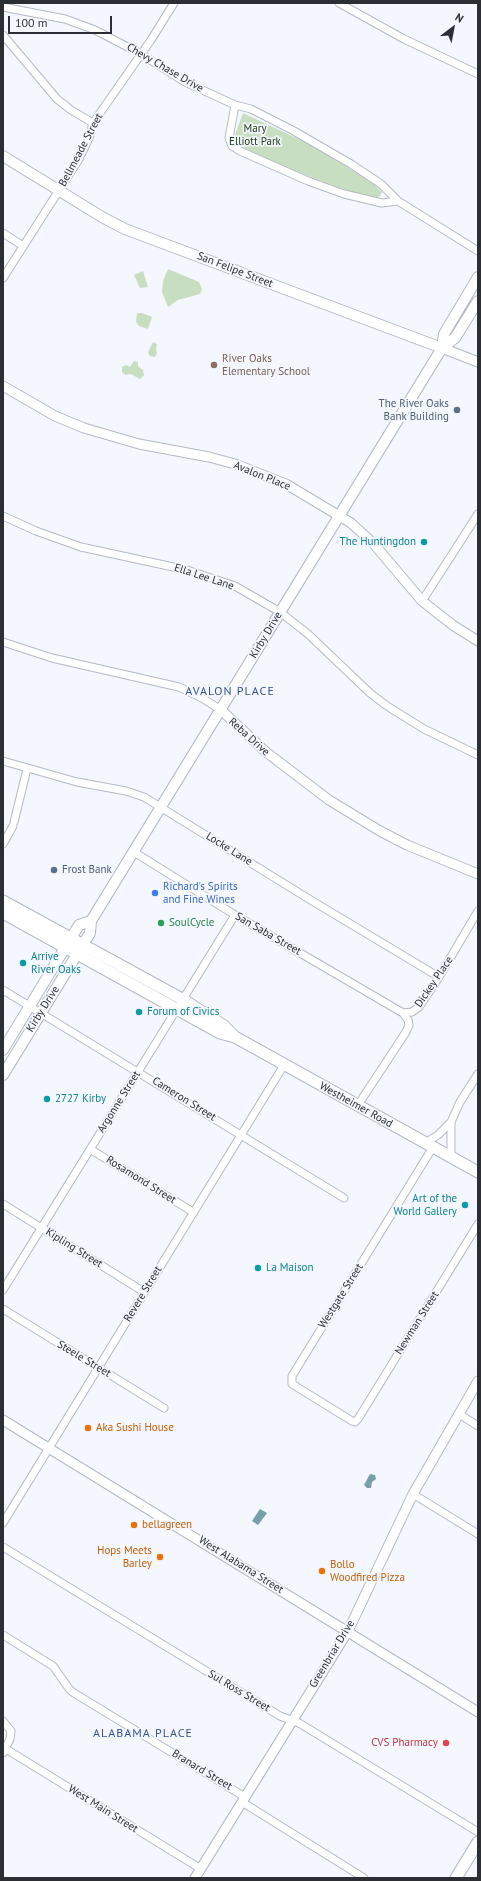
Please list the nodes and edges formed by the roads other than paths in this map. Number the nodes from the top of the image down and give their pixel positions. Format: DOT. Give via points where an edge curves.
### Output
graph roads {
  1 [pos="174,3"];
  2 [pos="339,3"];
  3 [pos="3,7"];
  4 [pos="3,35"];
  5 [pos="141,54"];
  6 [pos="478,74"];
  7 [pos="235,105"];
  8 [pos="93,123"];
  9 [pos="3,156"];
  10 [pos="59,191"];
  11 [pos="398,201"];
  12 [pos="3,233"];
  13 [pos="23,246"];
  14 [pos="478,251"];
  15 [pos="478,277"];
  16 [pos="3,278"];
  17 [pos="478,301"];
  18 [pos="442,348"];
  19 [pos="478,362"];
  20 [pos="3,386"];
  21 [pos="339,514"];
  22 [pos="478,514"];
  23 [pos="3,516"];
  24 [pos="475,524"];
  25 [pos="422,601"];
  26 [pos="280,612"];
  27 [pos="478,641"];
  28 [pos="3,642"];
  29 [pos="221,710"];
  30 [pos="478,755"];
  31 [pos="3,762"];
  32 [pos="27,769"];
  33 [pos="161,806"];
  34 [pos="3,844"];
  35 [pos="134,852"];
  36 [pos="478,874"];
  37 [pos="3,900"];
  38 [pos="478,911"];
  39 [pos="3,913"];
  40 [pos="235,915"];
  41 [pos="91,921"];
  42 [pos="68,943"];
  43 [pos="80,949"];
  44 [pos="439,977"];
  45 [pos="3,990"];
  46 [pos="179,1004"];
  47 [pos="30,1006"];
  48 [pos="41,1013"];
  49 [pos="403,1013"];
  50 [pos="3,1050"];
  51 [pos="284,1065"];
  52 [pos="138,1071"];
  53 [pos="3,1074"];
  54 [pos="478,1074"];
  55 [pos="358,1105"];
  56 [pos="451,1122"];
  57 [pos="241,1134"];
  58 [pos="429,1145"];
  59 [pos="90,1149"];
  60 [pos="451,1157"];
  61 [pos="478,1172"];
  62 [pos="344,1198"];
  63 [pos="3,1204"];
  64 [pos="193,1212"];
  65 [pos="478,1224"];
  66 [pos="42,1228"];
  67 [pos="3,1290"];
  68 [pos="144,1292"];
  69 [pos="3,1309"];
  70 [pos="98,1367"];
  71 [pos="478,1381"];
  72 [pos="164,1408"];
  73 [pos="459,1414"];
  74 [pos="3,1420"];
  75 [pos="355,1422"];
  76 [pos="478,1426"];
  77 [pos="49,1447"];
  78 [pos="412,1494"];
  79 [pos="3,1523"];
  80 [pos="478,1534"];
  81 [pos="3,1547"];
  82 [pos="348,1631"];
  83 [pos="3,1635"];
  84 [pos="478,1712"];
  85 [pos="3,1721"];
  86 [pos="292,1721"];
  87 [pos="4,1751"];
  88 [pos="244,1800"];
  89 [pos="478,1832"];
  90 [pos="478,1842"];
  91 [pos="201,1869"];
  92 [pos="196,1878"];
  93 [pos="364,1878"];
  94 [pos="456,1878"];
  1 -- 5 [label="street, Bellmeade Street"];
  2 -- 6 [label="street" via="404,39"];
  3 -- 5 [label="street, Chevy Chase Drive" via="65,20 95,30"];
  4 -- 8 [label="street" via="57,99"];
  5 -- 7 [label="street, Chevy Chase Drive" via="185,82"];
  5 -- 8 [label="street, Bellmeade Street"];
  7 -- 11 [label="street, Chevy Chase Drive" via="251,109 351,164 381,184"];
  7 -- 11 [label="street" via="229,138 232,146 240,151 344,194 382,203"];
  8 -- 10 [label="street, Bellmeade Street" via="79,159"];
  9 -- 10 [label="main road, San Felipe Street"];
  10 -- 13 [label="street, Bellmeade Street"];
  10 -- 18 [label="main road, San Felipe Street" via="125,229"];
  11 -- 14 [label="street, Chevy Chase Drive"];
  12 -- 13 [label="street"];
  13 -- 16 [label="street, Bellmeade Street"];
  15 -- 18 [label="main road, Kirby Drive" via="444,334"];
  17 -- 18 [label="main road, Kirby Drive" via="455,338"];
  18 -- 19 [label="street, San Felipe Street"];
  18 -- 21 [label="main road, Kirby Drive"];
  20 -- 21 [label="street, Avalon Place" via="55,416 84,428 139,444 235,464 286,484"];
  21 -- 25 [label="street, Avalon Place" via="373,543"];
  21 -- 26 [label="main road, Kirby Drive"];
  22 -- 24 [label="street"];
  23 -- 26 [label="street, Ella Lee Lane" via="81,547 174,566 211,577 236,586"];
  24 -- 25 [label="street"];
  25 -- 27 [label="street, Avalon Place"];
  26 -- 29 [label="main road, Kirby Drive"];
  26 -- 30 [label="street, Ella Lee Lane" via="387,706 424,730"];
  28 -- 29 [label="street, Reba Drive" via="52,658 179,686"];
  29 -- 33 [label="main road, Kirby Drive"];
  29 -- 36 [label="street, Reba Drive" via="266,752 329,800 407,845"];
  31 -- 32 [label="street, Locke Lane"];
  32 -- 33 [label="street, Locke Lane" via="135,793"];
  32 -- 34 [label="street" via="13,824"];
  33 -- 35 [label="main road, Kirby Drive"];
  33 -- 44 [label="street, Locke Lane"];
  35 -- 40 [label="street, San Saba Street"];
  35 -- 41 [label="main road, Kirby Drive"];
  37 -- 42 [label="main road, Westheimer Road"];
  38 -- 44 [label="street, Dickey Place"];
  39 -- 42 [label="main road, Westheimer Road"];
  40 -- 46 [label="street, Argonne Street"];
  40 -- 49 [label="street, San Saba Street"];
  41 -- 42 [label="main road, Kirby Drive" via="79,925"];
  41 -- 43 [label="main road, Kirby Drive" via="90,933"];
  42 -- 43 [label="main road, Westheimer Road"];
  42 -- 47 [label="main road, Kirby Drive"];
  43 -- 46 [label="main road, Westheimer Road"];
  43 -- 48 [label="main road, Kirby Drive"];
  44 -- 49 [label="street, Dickey Place" via="419,1007 412,1012"];
  45 -- 47 [label="street, Cameron Street"];
  46 -- 51 [label="main road, Westheimer Road" via="220,1033 235,1037"];
  46 -- 52 [label="street, Argonne Street"];
  47 -- 48 [label="street, Cameron Street"];
  47 -- 50 [label="main road, Kirby Drive"];
  48 -- 52 [label="street, Cameron Street"];
  48 -- 53 [label="main road, Kirby Drive"];
  49 -- 55 [label="street, Dickey Place" via="409,1025 406,1032"];
  51 -- 55 [label="main road, Westheimer Road"];
  51 -- 57 [label="street, Revere Street"];
  52 -- 57 [label="street, Cameron Street"];
  52 -- 59 [label="street, Argonne Street"];
  54 -- 56 [label="street, Westgate Street"];
  55 -- 58 [label="main road, Westheimer Road"];
  56 -- 58 [label="street, Westgate Street"];
  56 -- 60 [label="street, Westgate Street"];
  57 -- 62 [label="street, Cameron Street"];
  57 -- 64 [label="street, Revere Street"];
  58 -- 60 [label="main road, Westheimer Road"];
  58 -- 75 [label="street, Westgate Street" via="292,1376 292,1384 296,1387"];
  59 -- 64 [label="street, Rosamond Street"];
  59 -- 66 [label="street, Argonne Street"];
  60 -- 61 [label="main road, Westheimer Road"];
  63 -- 66 [label="street, Kipling Street"];
  64 -- 68 [label="street, Revere Street"];
  65 -- 75 [label="street, Newman Street"];
  66 -- 67 [label="street, Argonne Street"];
  66 -- 68 [label="street, Kipling Street"];
  68 -- 70 [label="street, Revere Street"];
  69 -- 70 [label="street, Steele Street"];
  70 -- 72 [label="street, Steele Street"];
  70 -- 77 [label="street, Revere Street"];
  71 -- 73 [label="street, Greenbriar Drive"];
  73 -- 76 [label="street"];
  73 -- 78 [label="street, Greenbriar Drive"];
  74 -- 77 [label="street, West Alabama Street"];
  77 -- 79 [label="street, Revere Street"];
  77 -- 82 [label="street, West Alabama Street"];
  78 -- 80 [label="street"];
  78 -- 82 [label="street, Greenbriar Drive"];
  81 -- 86 [label="street, Sul Ross Street"];
  82 -- 84 [label="street, West Alabama Street"];
  82 -- 86 [label="street, Greenbriar Drive"];
  83 -- 88 [label="street, Branard Street" via="53,1666 74,1693"];
  85 -- 87 [label="street" via="11,1731"];
  86 -- 88 [label="street, Greenbriar Drive"];
  86 -- 89 [label="street, Sul Ross Street"];
  87 -- 91 [label="street, West Main Street"];
  88 -- 91 [label="street, Greenbriar Drive"];
  88 -- 93 [label="street, Branard Street"];
  90 -- 94 [label="main road"];
  91 -- 92 [label="street, Greenbriar Drive"];
}
